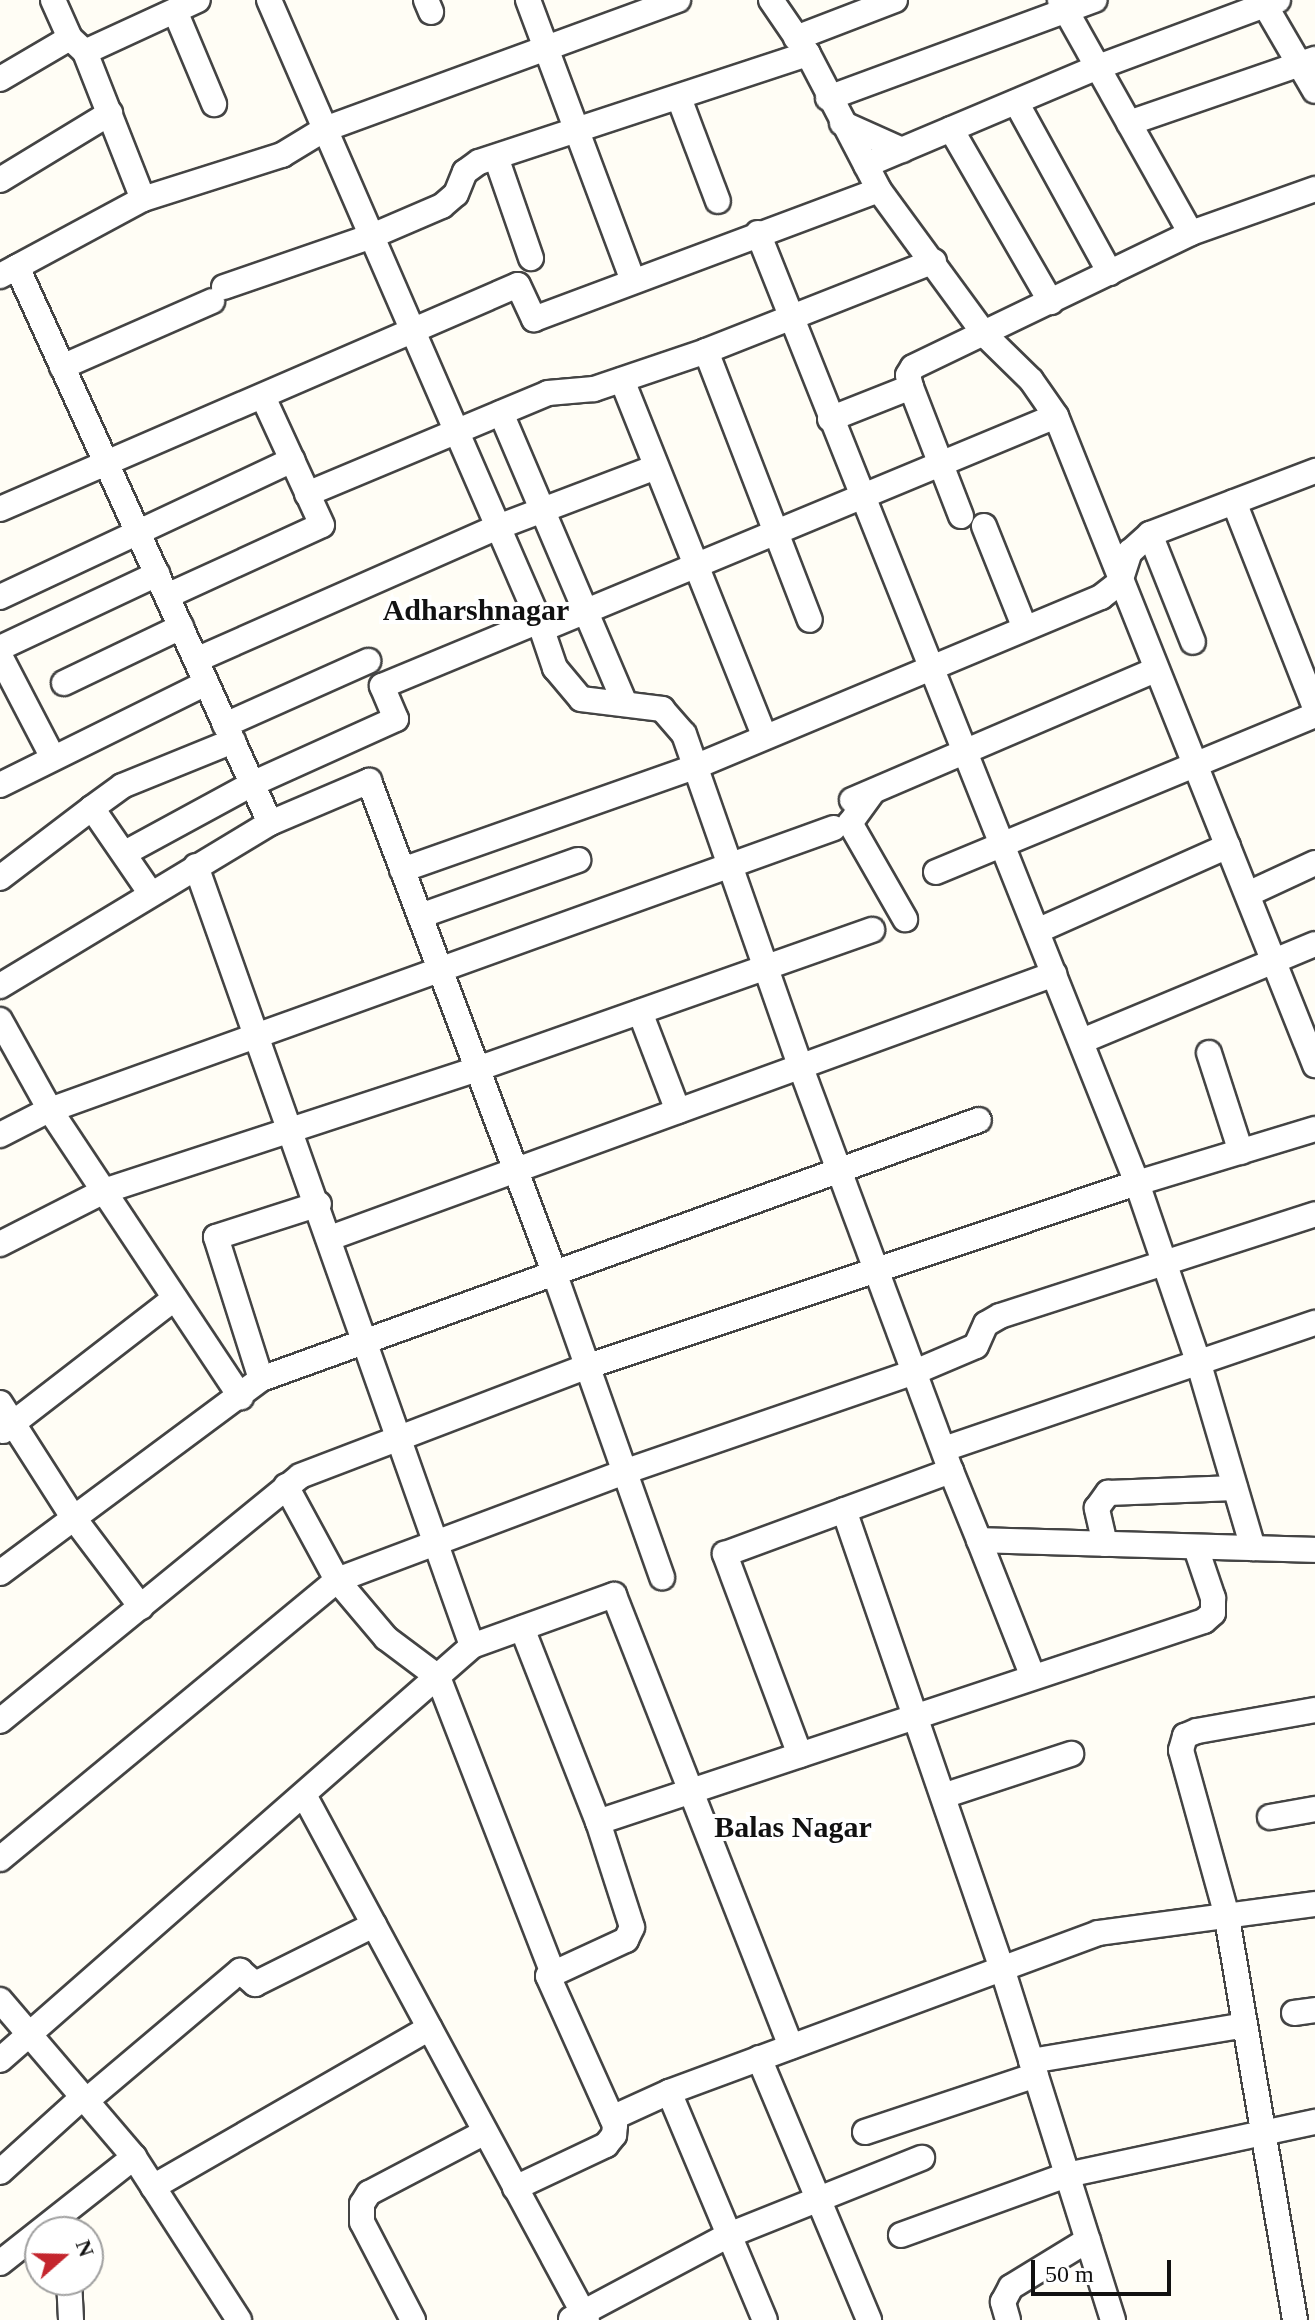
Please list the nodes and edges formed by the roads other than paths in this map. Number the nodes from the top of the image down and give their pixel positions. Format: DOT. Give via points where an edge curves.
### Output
graph roads {
  1 [pos="53,0"];
  2 [pos="198,0"];
  3 [pos="269,0"];
  4 [pos="528,0"];
  5 [pos="678,0"];
  6 [pos="771,0"];
  7 [pos="895,0"];
  8 [pos="1095,0"];
  9 [pos="1268,1"];
  10 [pos="1063,6"];
  11 [pos="175,11"];
  12 [pos="78,45"];
  13 [pos="546,45"];
  14 [pos="802,46"];
  15 [pos="1307,62"];
  16 [pos="1098,67"];
  17 [pos="0,79"];
  18 [pos="1315,91"];
  19 [pos="679,98"];
  20 [pos="828,98"];
  21 [pos="1016,102"];
  22 [pos="214,104"];
  23 [pos="110,113"];
  24 [pos="842,123"];
  25 [pos="1129,123"];
  26 [pos="325,129"];
  27 [pos="951,129"];
  28 [pos="580,131"];
  29 [pos="902,150"];
  30 [pos="496,157"];
  31 [pos="866,165"];
  32 [pos="0,180"];
  33 [pos="1315,189"];
  34 [pos="879,190"];
  35 [pos="143,199"];
  36 [pos="718,201"];
  37 [pos="758,233"];
  38 [pos="1191,233"];
  39 [pos="372,236"];
  40 [pos="531,258"];
  41 [pos="934,261"];
  42 [pos="8,271"];
  43 [pos="1110,273"];
  44 [pos="633,281"];
  45 [pos="1051,302"];
  46 [pos="790,321"];
  47 [pos="414,334"];
  48 [pos="985,335"];
  49 [pos="706,351"];
  50 [pos="62,367"];
  51 [pos="622,380"];
  52 [pos="911,387"];
  53 [pos="263,397"];
  54 [pos="501,413"];
  55 [pos="1056,416"];
  56 [pos="830,419"];
  57 [pos="457,431"];
  58 [pos="292,460"];
  59 [pos="106,463"];
  60 [pos="940,463"];
  61 [pos="656,467"];
  62 [pos="1315,471"];
  63 [pos="331,484"];
  64 [pos="307,494"];
  65 [pos="862,496"];
  66 [pos="1234,502"];
  67 [pos="0,509"];
  68 [pos="543,510"];
  69 [pos="961,516"];
  70 [pos="322,525"];
  71 [pos="984,526"];
  72 [pos="498,527"];
  73 [pos="137,530"];
  74 [pos="779,530"];
  75 [pos="1150,534"];
  76 [pos="695,565"];
  77 [pos="1120,582"];
  78 [pos="162,585"];
  79 [pos="0,597"];
  80 [pos="586,611"];
  81 [pos="810,620"];
  82 [pos="541,625"];
  83 [pos="1024,626"];
  84 [pos="181,627"];
  85 [pos="1193,642"];
  86 [pos="0,648"];
  87 [pos="196,660"];
  88 [pos="368,661"];
  89 [pos="930,665"];
  90 [pos="2,669"];
  91 [pos="1155,670"];
  92 [pos="64,683"];
  93 [pos="206,683"];
  94 [pos="624,702"];
  95 [pos="1315,708"];
  96 [pos="1315,715"];
  97 [pos="229,733"];
  98 [pos="764,735"];
  99 [pos="966,753"];
  100 [pos="52,756"];
  101 [pos="1193,765"];
  102 [pos="697,766"];
  103 [pos="252,784"];
  104 [pos="0,785"];
  105 [pos="92,808"];
  106 [pos="270,823"];
  107 [pos="834,828"];
  108 [pos="1003,844"];
  109 [pos="1228,846"];
  110 [pos="125,853"];
  111 [pos="578,860"];
  112 [pos="1315,863"];
  113 [pos="196,866"];
  114 [pos="729,869"];
  115 [pos="402,870"];
  116 [pos="936,872"];
  117 [pos="0,878"];
  118 [pos="151,894"];
  119 [pos="1248,894"];
  120 [pos="420,916"];
  121 [pos="905,919"];
  122 [pos="872,930"];
  123 [pos="1037,931"];
  124 [pos="1315,944"];
  125 [pos="1273,961"];
  126 [pos="765,968"];
  127 [pos="440,971"];
  128 [pos="1054,974"];
  129 [pos="0,986"];
  130 [pos="640,1012"];
  131 [pos="1,1027"];
  132 [pos="259,1035"];
  133 [pos="1082,1041"];
  134 [pos="1209,1053"];
  135 [pos="1315,1065"];
  136 [pos="801,1068"];
  137 [pos="477,1069"];
  138 [pos="50,1110"];
  139 [pos="678,1111"];
  140 [pos="979,1120"];
  141 [pos="294,1129"];
  142 [pos="1315,1129"];
  143 [pos="0,1135"];
  144 [pos="1241,1152"];
  145 [pos="515,1169"];
  146 [pos="840,1169"];
  147 [pos="1137,1183"];
  148 [pos="104,1191"];
  149 [pos="319,1204"];
  150 [pos="1315,1214"];
  151 [pos="330,1238"];
  152 [pos="0,1244"];
  153 [pos="1164,1262"];
  154 [pos="879,1269"];
  155 [pos="554,1272"];
  156 [pos="175,1298"];
  157 [pos="1315,1323"];
  158 [pos="364,1342"];
  159 [pos="1198,1361"];
  160 [pos="586,1367"];
  161 [pos="915,1372"];
  162 [pos="261,1379"];
  163 [pos="241,1397"];
  164 [pos="4,1420"];
  165 [pos="399,1441"];
  166 [pos="948,1460"];
  167 [pos="621,1473"];
  168 [pos="286,1486"];
  169 [pos="1235,1488"];
  170 [pos="844,1510"];
  171 [pos="73,1517"];
  172 [pos="979,1540"];
  173 [pos="433,1542"];
  174 [pos="1105,1544"];
  175 [pos="1196,1548"];
  176 [pos="1253,1548"];
  177 [pos="1315,1550"];
  178 [pos="0,1573"];
  179 [pos="662,1577"];
  180 [pos="337,1580"];
  181 [pos="141,1607"];
  182 [pos="522,1628"];
  183 [pos="472,1646"];
  184 [pos="438,1677"];
  185 [pos="1033,1677"];
  186 [pos="1315,1710"];
  187 [pos="915,1716"];
  188 [pos="0,1721"];
  189 [pos="1071,1754"];
  190 [pos="800,1755"];
  191 [pos="691,1791"];
  192 [pos="304,1795"];
  193 [pos="943,1796"];
  194 [pos="1315,1809"];
  195 [pos="1270,1817"];
  196 [pos="598,1822"];
  197 [pos="0,1859"];
  198 [pos="1315,1904"];
  199 [pos="1227,1916"];
  200 [pos="374,1925"];
  201 [pos="1002,1968"];
  202 [pos="552,1971"];
  203 [pos="0,2000"];
  204 [pos="1245,2025"];
  205 [pos="429,2028"];
  206 [pos="29,2034"];
  207 [pos="791,2047"];
  208 [pos="759,2058"];
  209 [pos="0,2060"];
  210 [pos="1034,2068"];
  211 [pos="669,2092"];
  212 [pos="85,2099"];
  213 [pos="612,2118"];
  214 [pos="1315,2122"];
  215 [pos="1263,2130"];
  216 [pos="485,2132"];
  217 [pos="865,2132"];
  218 [pos="134,2157"];
  219 [pos="922,2158"];
  220 [pos="0,2172"];
  221 [pos="1067,2175"];
  222 [pos="153,2187"];
  223 [pos="515,2188"];
  224 [pos="817,2200"];
  225 [pos="71,2216"];
  226 [pos="729,2235"];
  227 [pos="901,2235"];
  228 [pos="1088,2240"];
  229 [pos="24,2248"];
  230 [pos="0,2263"];
  231 [pos="70,2296"];
  232 [pos="579,2318"];
  233 [pos="71,2320"];
  234 [pos="239,2320"];
  235 [pos="413,2320"];
  236 [pos="765,2320"];
  237 [pos="869,2320"];
  238 [pos="1008,2320"];
  239 [pos="1113,2320"];
  240 [pos="1295,2320"];
  1 -- 12 [label="street"];
  2 -- 11 [label="street"];
  3 -- 26 [label="street"];
  4 -- 13 [label="street"];
  5 -- 13 [label="street"];
  6 -- 14 [label="street"];
  7 -- 14 [label="street"];
  8 -- 10 [label="street"];
  9 -- 15 [label="street"];
  9 -- 16 [label="street"];
  10 -- 16 [label="street"];
  10 -- 20 [label="street"];
  11 -- 12 [label="street"];
  11 -- 22 [label="street"];
  12 -- 17 [label="street"];
  12 -- 23 [label="street"];
  13 -- 26 [label="street"];
  13 -- 28 [label="street"];
  14 -- 19 [label="street"];
  14 -- 20 [label="street"];
  15 -- 18 [label="street"];
  15 -- 25 [label="street"];
  16 -- 21 [label="street"];
  16 -- 25 [label="street"];
  19 -- 28 [label="street"];
  19 -- 36 [label="street"];
  20 -- 24 [label="street"];
  21 -- 27 [label="street"];
  21 -- 43 [label="street"];
  23 -- 32 [label="street"];
  23 -- 35 [label="street"];
  24 -- 29 [label="street"];
  24 -- 31 [label="street"];
  25 -- 38 [label="street"];
  26 -- 35 [label="street" via="282,155"];
  26 -- 39 [label="street"];
  27 -- 29 [label="street"];
  27 -- 45 [label="street"];
  28 -- 30 [label="street"];
  28 -- 44 [label="street"];
  29 -- 31 [label="street"];
  30 -- 39 [label="street" via="471,167 456,194 442,206"];
  30 -- 40 [label="street"];
  31 -- 34 [label="street"];
  33 -- 38 [label="street"];
  34 -- 37 [label="street"];
  34 -- 41 [label="street"];
  35 -- 42 [label="street"];
  37 -- 44 [label="street"];
  37 -- 46 [label="street"];
  38 -- 43 [label="street"];
  39 -- 47 [label="street"];
  39 -- 50 [label="street" via="218,294"];
  41 -- 46 [label="street"];
  41 -- 48 [label="street"];
  42 -- 50 [label="street"];
  43 -- 45 [label="street"];
  44 -- 47 [label="street" via="534,319 518,285"];
  45 -- 48 [label="street"];
  46 -- 49 [label="street"];
  46 -- 56 [label="street"];
  47 -- 53 [label="street"];
  47 -- 57 [label="street"];
  48 -- 52 [label="street" via="919,362 908,375"];
  48 -- 55 [label="street" via="1031,380"];
  49 -- 51 [label="street"];
  49 -- 74 [label="street"];
  50 -- 59 [label="street"];
  51 -- 54 [label="street" via="584,392 548,393"];
  51 -- 61 [label="street"];
  52 -- 56 [label="street"];
  52 -- 60 [label="street"];
  53 -- 58 [label="street"];
  53 -- 59 [label="street"];
  54 -- 57 [label="street"];
  54 -- 68 [label="street"];
  55 -- 60 [label="street"];
  55 -- 77 [label="street"];
  56 -- 65 [label="street"];
  57 -- 63 [label="street"];
  57 -- 72 [label="street"];
  58 -- 64 [label="street"];
  58 -- 73 [label="street"];
  59 -- 67 [label="street"];
  59 -- 73 [label="street"];
  60 -- 65 [label="street"];
  60 -- 69 [label="street"];
  61 -- 68 [label="street"];
  61 -- 76 [label="street"];
  62 -- 66 [label="street"];
  63 -- 64 [label="street"];
  63 -- 70 [label="street"];
  64 -- 70 [label="street"];
  65 -- 74 [label="street"];
  65 -- 89 [label="street"];
  66 -- 75 [label="street"];
  66 -- 95 [label="street"];
  68 -- 72 [label="street"];
  68 -- 80 [label="street"];
  70 -- 78 [label="street"];
  71 -- 83 [label="street"];
  72 -- 82 [label="street"];
  72 -- 87 [label="street"];
  73 -- 78 [label="street"];
  73 -- 79 [label="street"];
  74 -- 76 [label="street"];
  74 -- 81 [label="street"];
  75 -- 77 [label="street" via="1130,552"];
  75 -- 85 [label="street"];
  76 -- 80 [label="street"];
  76 -- 98 [label="street"];
  77 -- 83 [label="street" via="1101,597"];
  77 -- 91 [label="street"];
  78 -- 84 [label="street"];
  78 -- 86 [label="street"];
  80 -- 82 [label="street"];
  80 -- 94 [label="street"];
  82 -- 94 [label="street" via="555,668 569,689 588,701"];
  82 -- 103 [label="street" via="382,686 396,719"];
  83 -- 89 [label="street"];
  84 -- 87 [label="street"];
  84 -- 92 [label="street"];
  87 -- 93 [label="street"];
  88 -- 97 [label="street"];
  89 -- 98 [label="street"];
  89 -- 99 [label="street"];
  90 -- 100 [label="street"];
  91 -- 99 [label="street"];
  91 -- 101 [label="street"];
  93 -- 97 [label="street"];
  93 -- 100 [label="street"];
  94 -- 102 [label="street" via="670,714"];
  96 -- 101 [label="street"];
  97 -- 103 [label="street"];
  97 -- 105 [label="street" via="122,786"];
  98 -- 102 [label="street"];
  99 -- 108 [label="street"];
  99 -- 121 [label="street" via="862,796 850,823"];
  100 -- 104 [label="street"];
  101 -- 108 [label="street"];
  101 -- 109 [label="street"];
  102 -- 114 [label="street"];
  102 -- 115 [label="street"];
  103 -- 106 [label="street"];
  103 -- 110 [label="street"];
  105 -- 110 [label="street"];
  105 -- 117 [label="street"];
  106 -- 113 [label="street"];
  106 -- 115 [label="street" via="369,781"];
  107 -- 114 [label="street"];
  108 -- 116 [label="street"];
  108 -- 123 [label="street"];
  109 -- 119 [label="street"];
  109 -- 123 [label="street"];
  110 -- 118 [label="street"];
  111 -- 120 [label="street"];
  112 -- 119 [label="street"];
  113 -- 118 [label="street"];
  113 -- 132 [label="street"];
  114 -- 126 [label="street"];
  114 -- 127 [label="street"];
  115 -- 120 [label="street"];
  118 -- 129 [label="street"];
  119 -- 125 [label="street"];
  120 -- 127 [label="street"];
  122 -- 126 [label="street"];
  123 -- 128 [label="street"];
  124 -- 125 [label="street"];
  125 -- 133 [label="street"];
  125 -- 135 [label="street"];
  126 -- 130 [label="street"];
  126 -- 136 [label="street"];
  127 -- 132 [label="street"];
  127 -- 137 [label="street"];
  128 -- 133 [label="street"];
  128 -- 136 [label="street"];
  130 -- 137 [label="street"];
  130 -- 139 [label="street"];
  131 -- 138 [label="street"];
  132 -- 138 [label="street"];
  132 -- 141 [label="street"];
  133 -- 147 [label="street"];
  134 -- 144 [label="street"];
  136 -- 139 [label="street"];
  136 -- 146 [label="street"];
  137 -- 141 [label="street"];
  137 -- 145 [label="street"];
  138 -- 143 [label="street"];
  138 -- 148 [label="street"];
  139 -- 145 [label="street"];
  140 -- 146 [label="street"];
  141 -- 148 [label="street"];
  141 -- 149 [label="street"];
  142 -- 144 [label="street"];
  144 -- 147 [label="street"];
  145 -- 151 [label="street"];
  145 -- 155 [label="street"];
  146 -- 154 [label="street"];
  146 -- 155 [label="street"];
  147 -- 153 [label="street"];
  147 -- 154 [label="street"];
  148 -- 152 [label="street"];
  148 -- 156 [label="street"];
  149 -- 151 [label="street"];
  149 -- 162 [label="street" via="216,1237"];
  150 -- 153 [label="street"];
  151 -- 158 [label="street"];
  153 -- 159 [label="street"];
  153 -- 161 [label="street" via="1000,1316 986,1324 976,1346"];
  154 -- 160 [label="street"];
  154 -- 161 [label="street"];
  155 -- 158 [label="street"];
  155 -- 160 [label="street"];
  156 -- 163 [label="street"];
  156 -- 164 [label="street"];
  157 -- 159 [label="street"];
  158 -- 162 [label="street"];
  158 -- 165 [label="street"];
  159 -- 166 [label="street"];
  159 -- 169 [label="street"];
  160 -- 165 [label="street"];
  160 -- 167 [label="street"];
  161 -- 166 [label="street"];
  161 -- 167 [label="street"];
  162 -- 163 [label="street"];
  163 -- 171 [label="street"];
  164 -- 171 [label="street"];
  165 -- 168 [label="street" via="331,1463"];
  165 -- 173 [label="street"];
  166 -- 170 [label="street"];
  166 -- 172 [label="street"];
  167 -- 173 [label="street"];
  167 -- 179 [label="street"];
  168 -- 180 [label="street"];
  168 -- 181 [label="street"];
  169 -- 174 [label="street" via="1108,1493 1097,1508"];
  169 -- 176 [label="street"];
  170 -- 187 [label="street"];
  170 -- 190 [label="street" via="725,1554"];
  171 -- 178 [label="street"];
  171 -- 181 [label="street"];
  172 -- 174 [label="street"];
  172 -- 185 [label="street"];
  173 -- 180 [label="street"];
  173 -- 183 [label="street"];
  174 -- 175 [label="street"];
  175 -- 176 [label="street"];
  175 -- 185 [label="street" via="1213,1598 1213,1613 1204,1621"];
  176 -- 177 [label="street"];
  180 -- 184 [label="street" via="386,1638"];
  180 -- 197 [label="street"];
  181 -- 188 [label="street"];
  182 -- 183 [label="street"];
  182 -- 191 [label="street" via="614,1595"];
  182 -- 196 [label="street"];
  183 -- 184 [label="street"];
  184 -- 192 [label="street"];
  184 -- 202 [label="street"];
  185 -- 187 [label="street"];
  186 -- 199 [label="street" via="1185,1736 1181,1750"];
  187 -- 190 [label="street"];
  187 -- 193 [label="street"];
  189 -- 193 [label="street"];
  190 -- 191 [label="street"];
  191 -- 196 [label="street"];
  191 -- 207 [label="street"];
  192 -- 200 [label="street"];
  192 -- 206 [label="street"];
  193 -- 201 [label="street"];
  194 -- 195 [label="street"];
  196 -- 202 [label="street" via="631,1934"];
  198 -- 199 [label="street"];
  199 -- 201 [label="street" via="1098,1933"];
  199 -- 204 [label="street"];
  200 -- 205 [label="street"];
  200 -- 212 [label="street" via="255,1984 240,1971"];
  201 -- 207 [label="street"];
  201 -- 210 [label="street"];
  202 -- 213 [label="street" via="548,1985"];
  203 -- 206 [label="street"];
  204 -- 210 [label="street"];
  204 -- 215 [label="street"];
  205 -- 216 [label="street"];
  205 -- 222 [label="street"];
  206 -- 209 [label="street"];
  206 -- 212 [label="street"];
  207 -- 208 [label="street"];
  208 -- 211 [label="street"];
  208 -- 224 [label="street"];
  210 -- 217 [label="street"];
  210 -- 221 [label="street"];
  211 -- 213 [label="street"];
  211 -- 226 [label="street"];
  212 -- 218 [label="street"];
  212 -- 220 [label="street"];
  213 -- 223 [label="street" via="614,2135 606,2145"];
  214 -- 215 [label="street"];
  215 -- 221 [label="street"];
  215 -- 240 [label="street"];
  216 -- 223 [label="street"];
  216 -- 235 [label="street" via="369,2193 362,2204 362,2222"];
  218 -- 222 [label="street"];
  218 -- 225 [label="street"];
  219 -- 224 [label="street"];
  221 -- 227 [label="street"];
  221 -- 228 [label="street"];
  222 -- 234 [label="street"];
  223 -- 232 [label="street"];
  224 -- 226 [label="street"];
  224 -- 237 [label="street"];
  226 -- 232 [label="street"];
  226 -- 236 [label="street"];
  228 -- 238 [label="street" via="1011,2287 1003,2302"];
  228 -- 239 [label="street"];
  229 -- 230 [label="street"];
  231 -- 233 [label="street"];
}
